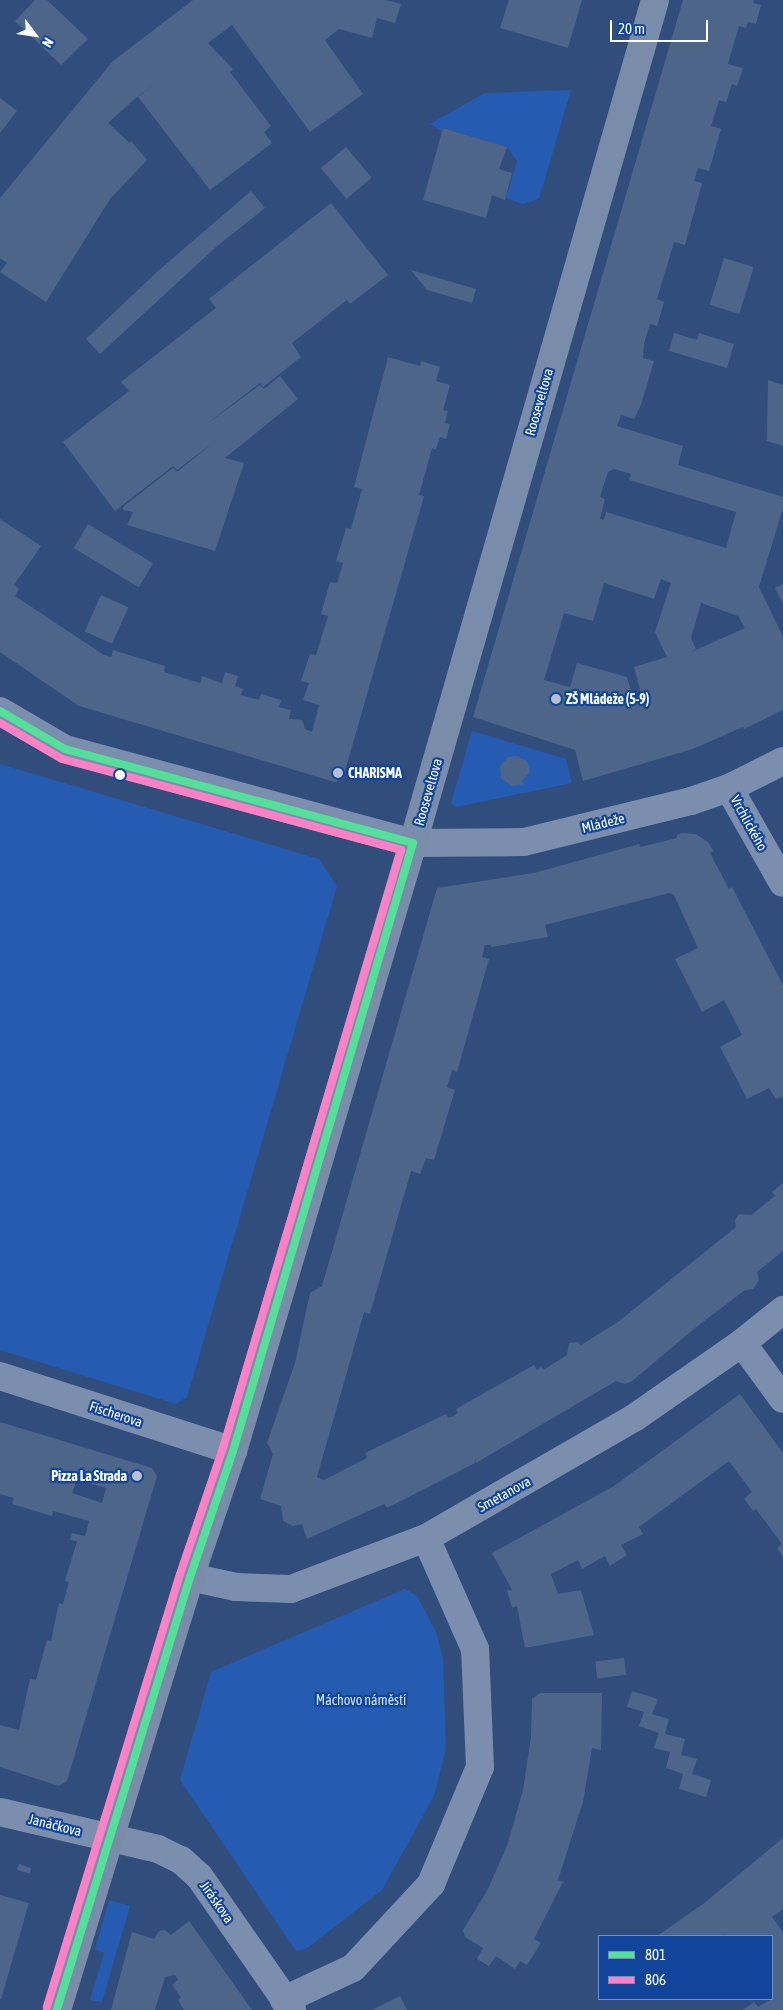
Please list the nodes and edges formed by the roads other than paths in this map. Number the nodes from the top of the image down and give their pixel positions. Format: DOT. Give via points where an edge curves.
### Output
graph roads {
  1 [pos="655,0"];
  2 [pos="0,711"];
  3 [pos="783,761"];
  4 [pos="729,788"];
  5 [pos="413,842"];
  6 [pos="783,883"];
  7 [pos="783,1310"];
  8 [pos="742,1343"];
  9 [pos="0,1376"];
  10 [pos="783,1399"];
  11 [pos="233,1451"];
  12 [pos="426,1538"];
  13 [pos="190,1577"];
  14 [pos="0,1812"];
  15 [pos="109,1839"];
  16 [pos="288,2005"];
  17 [pos="57,2010"];
  1 -- 5 [label="main road, Rooseveltova"];
  2 -- 5 [label="street, Mládeže" via="65,749"];
  3 -- 4 [label="street, Mládeže"];
  4 -- 5 [label="street, Mládeže" via="692,801 524,842"];
  4 -- 6 [label="street, Vrchlického"];
  5 -- 11 [label="main road, Rooseveltova"];
  7 -- 8 [label="street, Smetanova"];
  8 -- 10 [label="street"];
  8 -- 12 [label="street, Smetanova" via="570,1458"];
  9 -- 11 [label="street, Fischerova"];
  11 -- 13 [label="main road, Rooseveltova"];
  12 -- 13 [label="street, Smetanova" via="291,1589 236,1587"];
  12 -- 16 [label="street" via="475,1649 480,1767 431,1884 353,1968"];
  13 -- 15 [label="main road, Rooseveltova"];
  14 -- 15 [label="street, Janáčkova"];
  15 -- 16 [label="street, Jiráskova" via="158,1849 181,1860 199,1876"];
  15 -- 17 [label="main road, Rooseveltova"];
}
